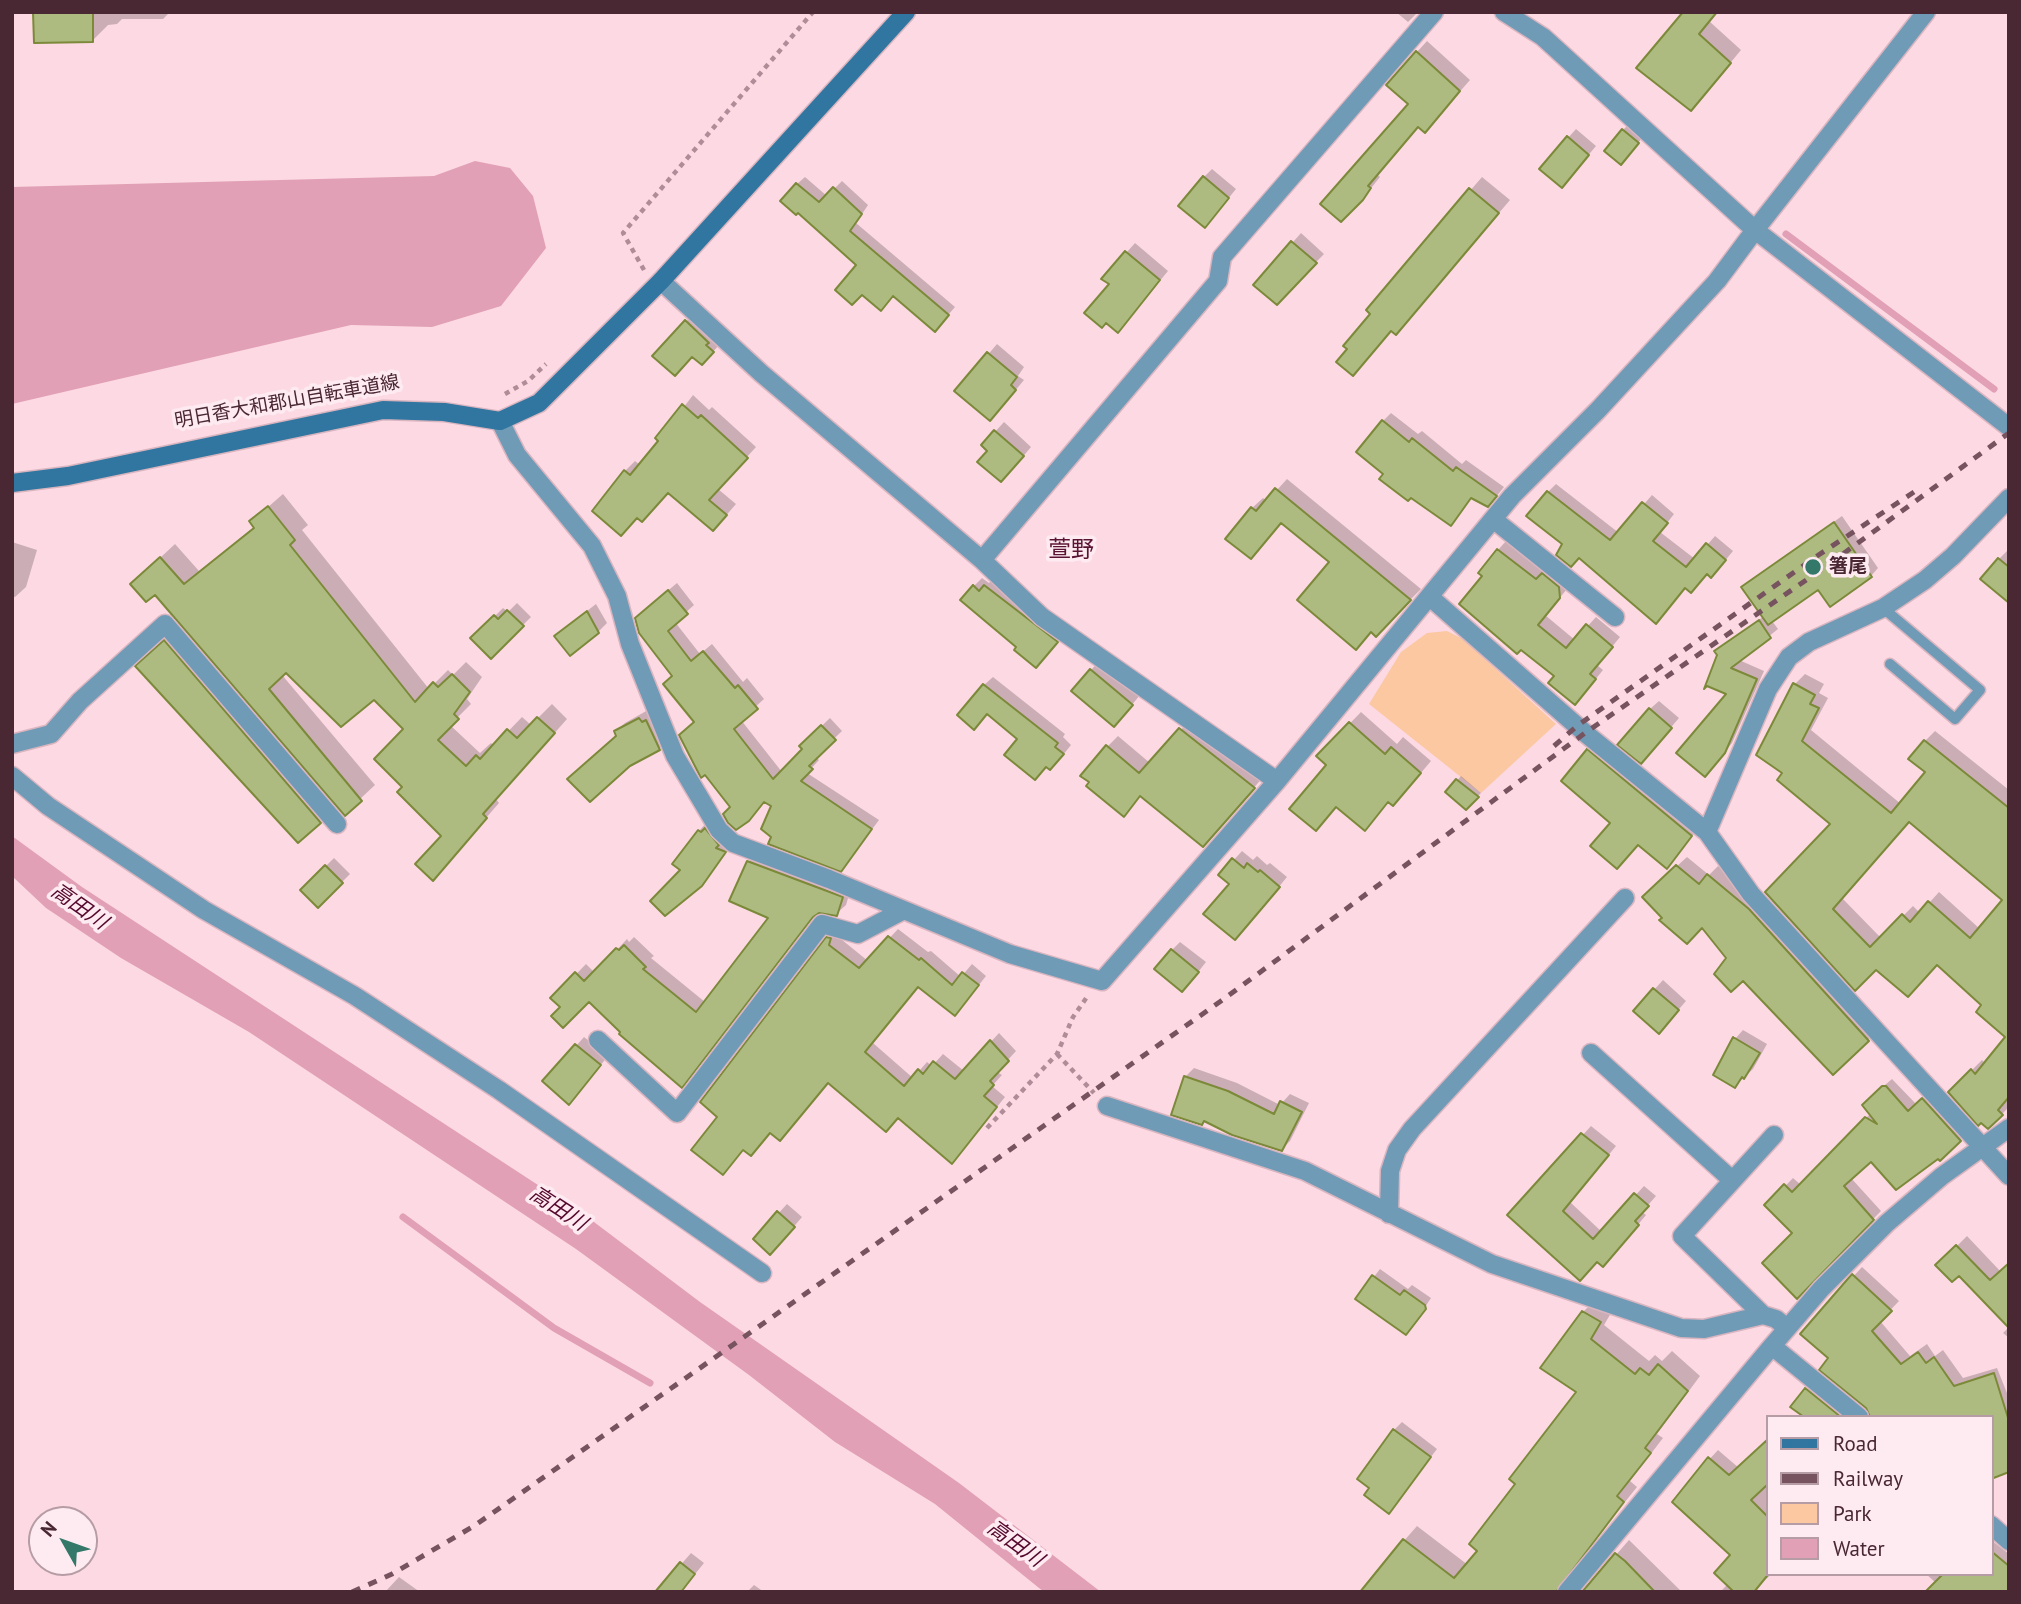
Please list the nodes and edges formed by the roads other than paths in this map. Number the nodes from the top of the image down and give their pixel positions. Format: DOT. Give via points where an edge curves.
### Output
graph roads {
  1 [pos="906,12"];
  2 [pos="1434,12"];
  3 [pos="1504,12"];
  4 [pos="1926,12"];
  5 [pos="1755,230"];
  6 [pos="653,277"];
  7 [pos="500,421"];
  8 [pos="2009,427"];
  9 [pos="12,483"];
  10 [pos="2009,498"];
  11 [pos="1493,519"];
  12 [pos="982,560"];
  13 [pos="1431,598"];
  14 [pos="1883,608"];
  15 [pos="1615,617"];
  16 [pos="1890,664"];
  17 [pos="12,744"];
  18 [pos="12,776"];
  19 [pos="1277,781"];
  20 [pos="337,824"];
  21 [pos="1707,832"];
  22 [pos="1625,898"];
  23 [pos="904,910"];
  24 [pos="597,1040"];
  25 [pos="1591,1053"];
  26 [pos="1107,1106"];
  27 [pos="2009,1128"];
  28 [pos="1774,1135"];
  29 [pos="1983,1147"];
  30 [pos="2009,1175"];
  31 [pos="1732,1180"];
  32 [pos="1389,1214"];
  33 [pos="762,1273"];
  34 [pos="1763,1315"];
  35 [pos="1787,1328"];
  36 [pos="1772,1346"];
  37 [pos="1857,1415"];
  38 [pos="1993,1527"];
  39 [pos="2009,1541"];
  40 [pos="1567,1592"];
  1 -- 6 [label="street"];
  2 -- 12 [label="street" via="1222,257 1218,281"];
  3 -- 5 [label="street" via="1542,37"];
  4 -- 5 [label="street"];
  5 -- 8 [label="street"];
  5 -- 11 [label="street" via="1717,281"];
  6 -- 7 [label="street" via="539,402"];
  6 -- 12 [label="street"];
  7 -- 9 [label="street" via="444,412 383,410 68,476"];
  7 -- 23 [label="street" via="517,456 592,546 617,596 630,644 675,756 719,830 733,843"];
  10 -- 14 [label="street" via="1953,556"];
  11 -- 13 [label="street"];
  11 -- 15 [label="street"];
  12 -- 19 [label="street" via="1042,617"];
  13 -- 19 [label="street"];
  13 -- 21 [label="street"];
  14 -- 16 [label="lane" via="1980,690 1955,719"];
  14 -- 21 [label="street" via="1809,642 1776,673"];
  17 -- 20 [label="street" via="51,734 80,701 165,624"];
  18 -- 33 [label="street" via="48,806 204,910 355,996 499,1090"];
  19 -- 23 [label="street" via="1102,981 1010,954"];
  21 -- 29 [label="street" via="1751,894"];
  22 -- 32 [label="street" via="1412,1129 1397,1150 1390,1171"];
  23 -- 24 [label="street" via="858,934 822,924 677,1113"];
  25 -- 31 [label="street"];
  26 -- 32 [label="street" via="1287,1164"];
  27 -- 29 [label="street"];
  28 -- 31 [label="street"];
  29 -- 30 [label="street"];
  29 -- 35 [label="street" via="1886,1223"];
  31 -- 34 [label="street" via="1682,1236"];
  32 -- 34 [label="street" via="1492,1264 1681,1328 1704,1329"];
  34 -- 35 [label="street"];
  35 -- 36 [label="street"];
  36 -- 37 [label="street"];
  36 -- 40 [label="street"];
  38 -- 39 [label="street"];
}
